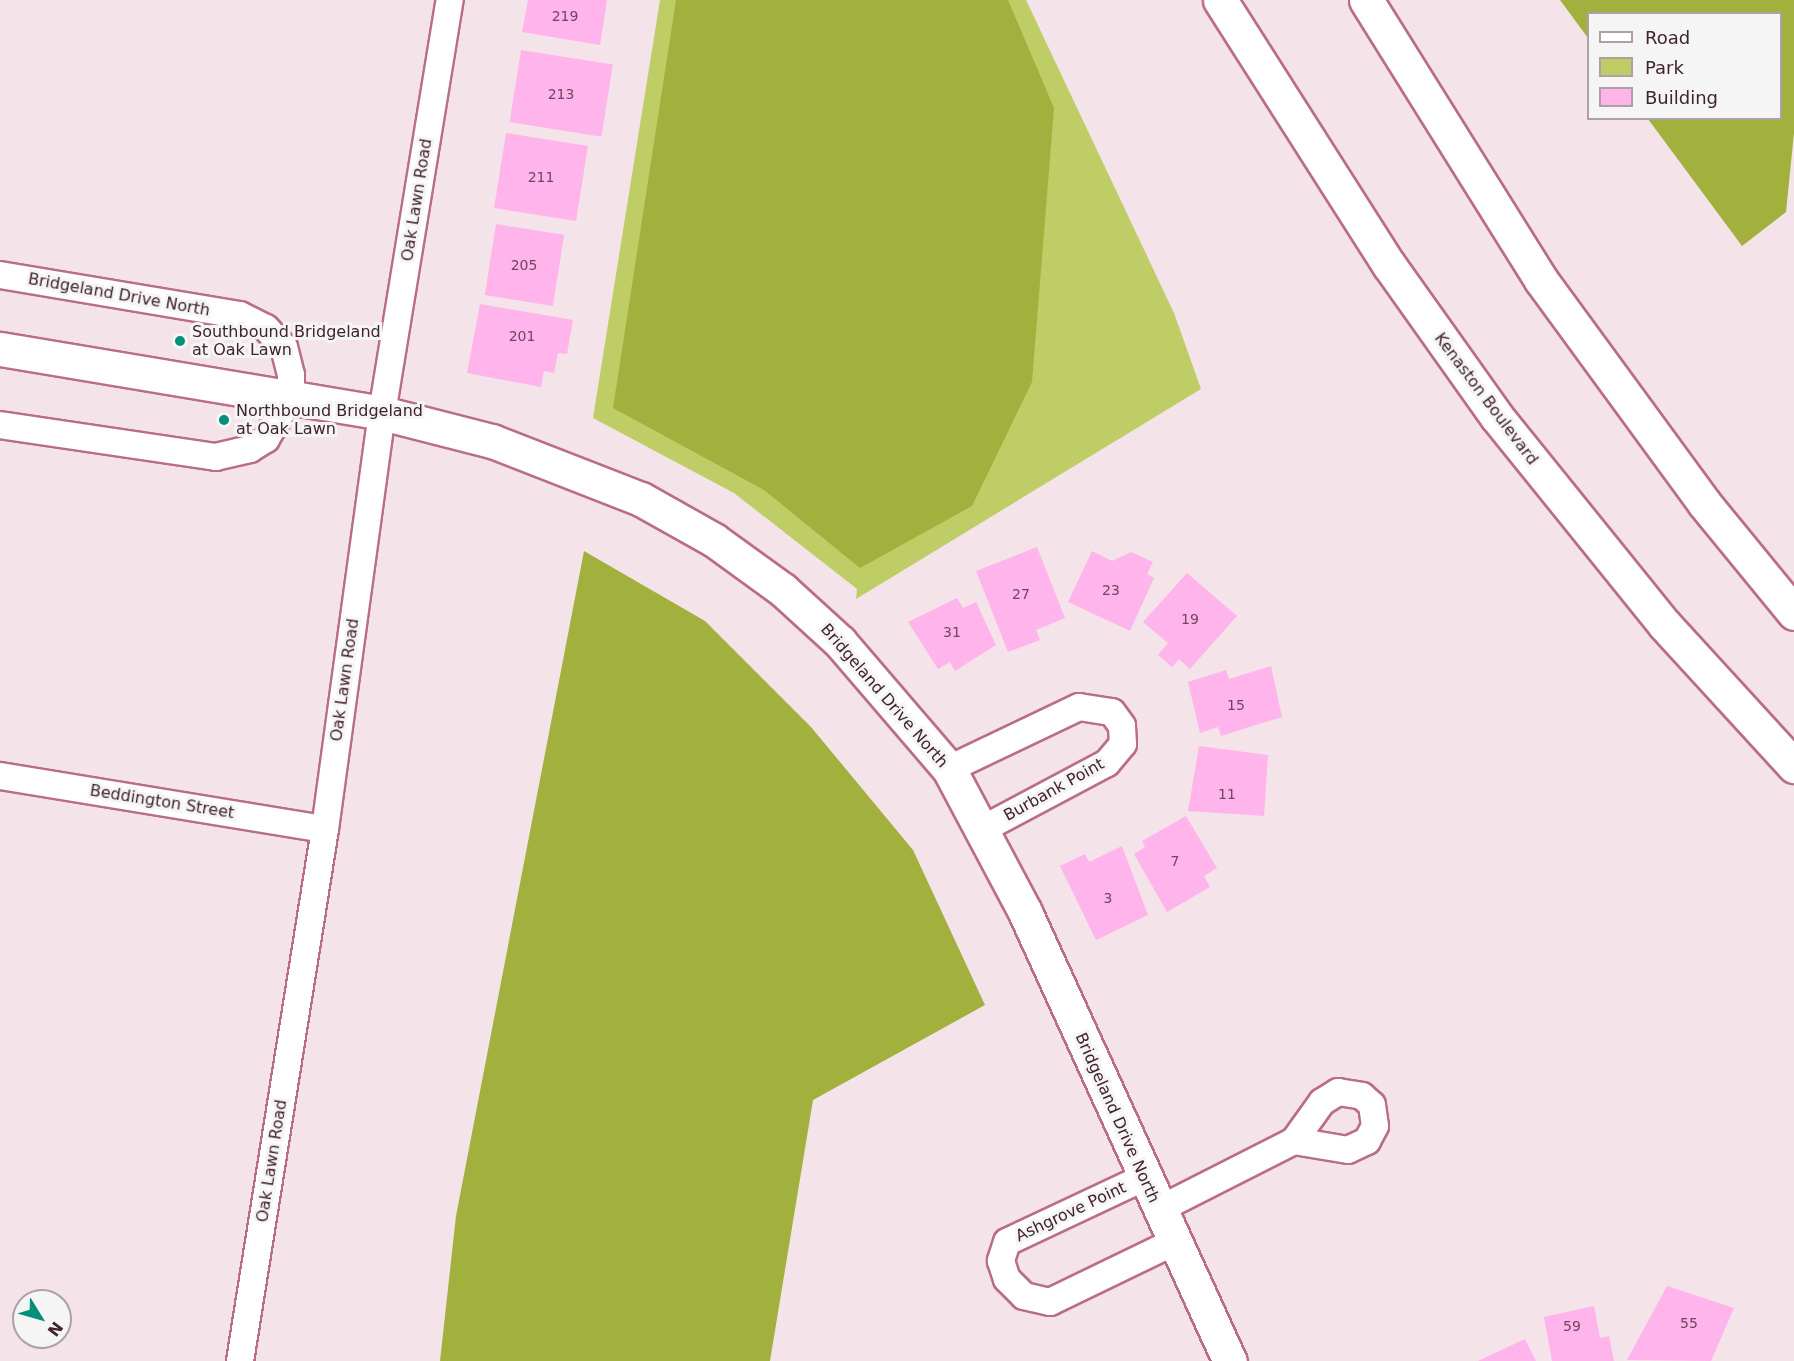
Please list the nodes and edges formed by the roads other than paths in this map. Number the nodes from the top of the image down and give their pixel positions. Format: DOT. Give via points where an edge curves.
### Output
graph roads {
  1 [pos="450,0"];
  2 [pos="1220,0"];
  3 [pos="1366,0"];
  4 [pos="0,275"];
  5 [pos="0,349"];
  6 [pos="291,396"];
  7 [pos="382,413"];
  8 [pos="0,425"];
  9 [pos="1794,613"];
  10 [pos="1794,766"];
  11 [pos="949,769"];
  12 [pos="0,776"];
  13 [pos="325,829"];
  14 [pos="983,829"];
  15 [pos="1294,1141"];
  16 [pos="1143,1178"];
  17 [pos="1158,1210"];
  18 [pos="1172,1243"];
  19 [pos="240,1361"];
  20 [pos="1230,1361"];
  1 -- 7 [label="street, Oak Lawn Road"];
  2 -- 10 [label="street, Kenaston Boulevard" via="1371,238 1497,417 1650,608"];
  3 -- 9 [label="street" via="1540,280 1689,484"];
  4 -- 6 [label="street, Bridgeland Drive North" via="240,315 266,328 284,347"];
  5 -- 6 [label="street, Bridgeland Drive North"];
  6 -- 7 [label="street, Bridgeland Drive North"];
  6 -- 8 [label="street" via="266,439 250,449 216,457"];
  7 -- 11 [label="street, Bridgeland Drive North" via="492,441 583,474 714,540 783,590 840,642"];
  7 -- 13 [label="street, Oak Lawn Road"];
  11 -- 14 [label="street, Bridgeland Drive North"];
  11 -- 14 [label="street, Burbank Point" via="1078,707 1112,712 1122,726 1123,744 1107,763"];
  12 -- 13 [label="street, Beddington Street"];
  13 -- 19 [label="street, Oak Lawn Road"];
  14 -- 16 [label="street, Bridgeland Drive North"];
  15 -- 17 [label="street"];
  16 -- 17 [label="street, Bridgeland Drive North"];
  16 -- 18 [label="street, Ashgrove Point" via="1008,1242 1001,1261 1007,1279 1024,1296 1050,1302"];
  17 -- 18 [label="street, Bridgeland Drive North"];
  18 -- 20 [label="street, Bridgeland Drive North"];
}
